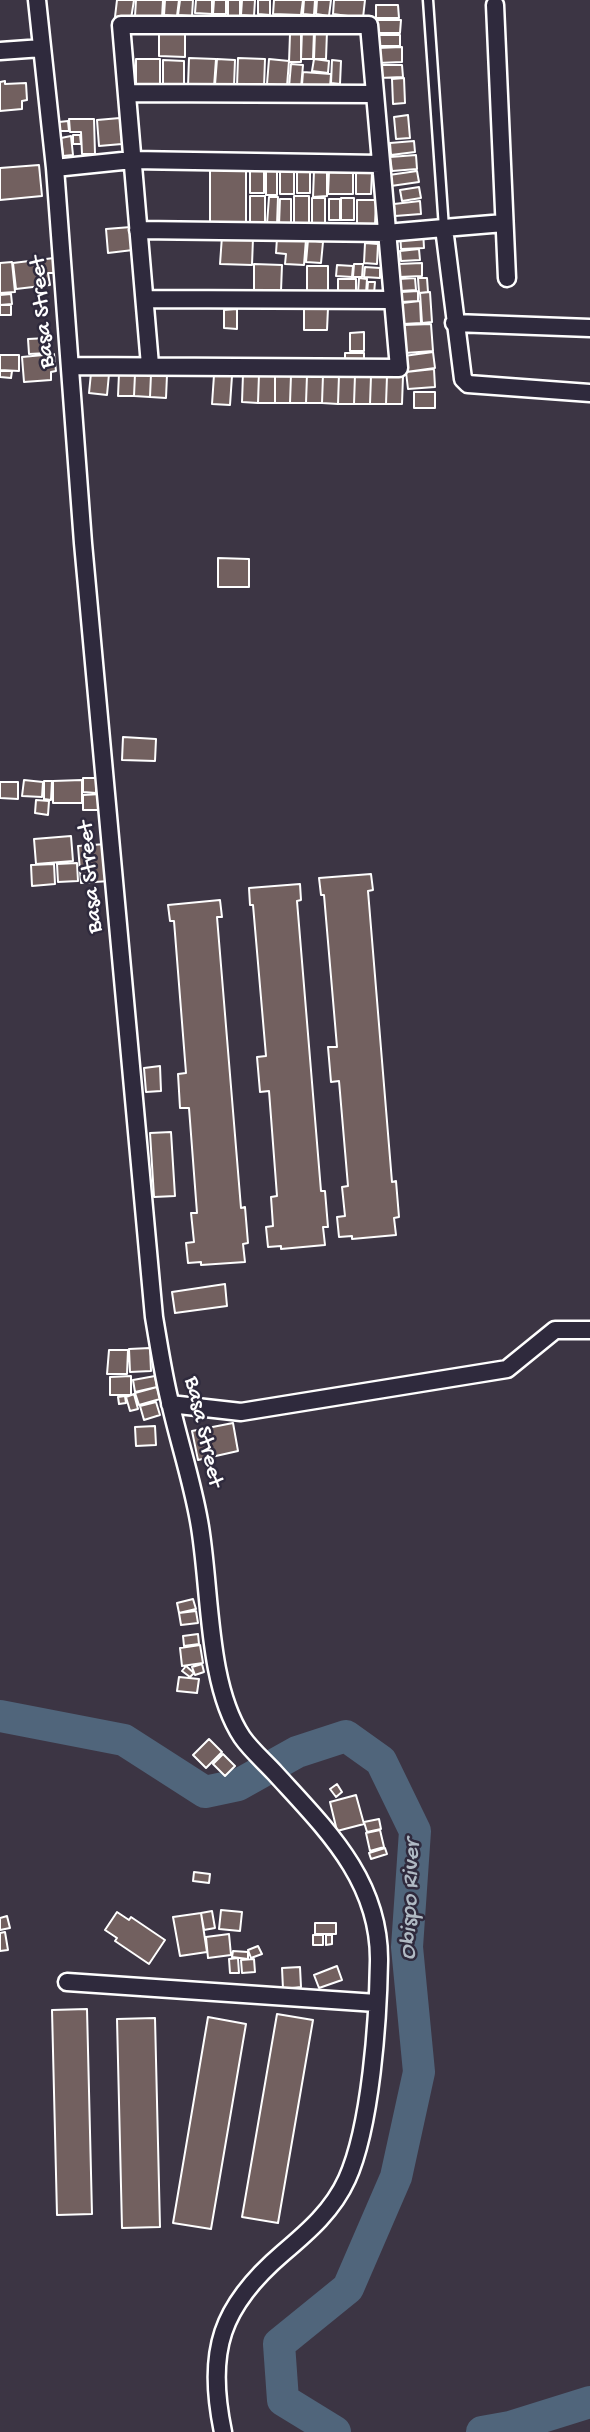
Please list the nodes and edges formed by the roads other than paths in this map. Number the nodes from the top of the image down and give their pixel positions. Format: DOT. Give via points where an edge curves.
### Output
graph roads {
  1 [pos="37,0"];
  2 [pos="428,0"];
  3 [pos="495,5"];
  4 [pos="42,48"];
  5 [pos="0,51"];
  6 [pos="128,93"];
  7 [pos="375,94"];
  8 [pos="132,160"];
  9 [pos="380,163"];
  10 [pos="55,167"];
  11 [pos="504,223"];
  12 [pos="444,228"];
  13 [pos="138,230"];
  14 [pos="386,233"];
  15 [pos="507,278"];
  16 [pos="146,299"];
  17 [pos="393,300"];
  18 [pos="454,323"];
  19 [pos="590,328"];
  20 [pos="150,365"];
  21 [pos="71,366"];
  22 [pos="590,393"];
  23 [pos="590,1330"];
  24 [pos="170,1404"];
  25 [pos="67,1982"];
  26 [pos="376,2003"];
  27 [pos="223,2432"];
  1 -- 4 [label="street, Basa Street"];
  2 -- 12 [label="lane"];
  3 -- 11 [label="street"];
  4 -- 5 [label="street"];
  4 -- 10 [label="street, Basa Street"];
  6 -- 7 [label="street"];
  6 -- 7 [label="street" via="121,25 369,25"];
  6 -- 8 [label="street"];
  7 -- 9 [label="street"];
  8 -- 9 [label="street"];
  8 -- 10 [label="street"];
  8 -- 13 [label="street"];
  9 -- 14 [label="street"];
  10 -- 21 [label="street, Basa Street"];
  11 -- 12 [label="street"];
  11 -- 15 [label="street"];
  12 -- 14 [label="street"];
  12 -- 18 [label="street"];
  13 -- 14 [label="street"];
  13 -- 16 [label="street"];
  14 -- 17 [label="street"];
  16 -- 17 [label="street"];
  16 -- 20 [label="street"];
  17 -- 20 [label="street" via="399,368"];
  18 -- 19 [label="street"];
  18 -- 22 [label="street" via="460,372 468,384"];
  20 -- 21 [label="street"];
  21 -- 24 [label="street, Basa Street" via="154,1317"];
  23 -- 24 [label="street" via="555,1330 508,1369 241,1412"];
  24 -- 26 [label="street, Basa Street" via="200,1522 219,1677 228,1714 244,1739 337,1840 361,1879 371,1905 379,1958"];
  25 -- 26 [label="street"];
  26 -- 27 [label="street, Basa Street" via="359,2146 346,2181 321,2221 258,2274 220,2332 217,2357"];
}
